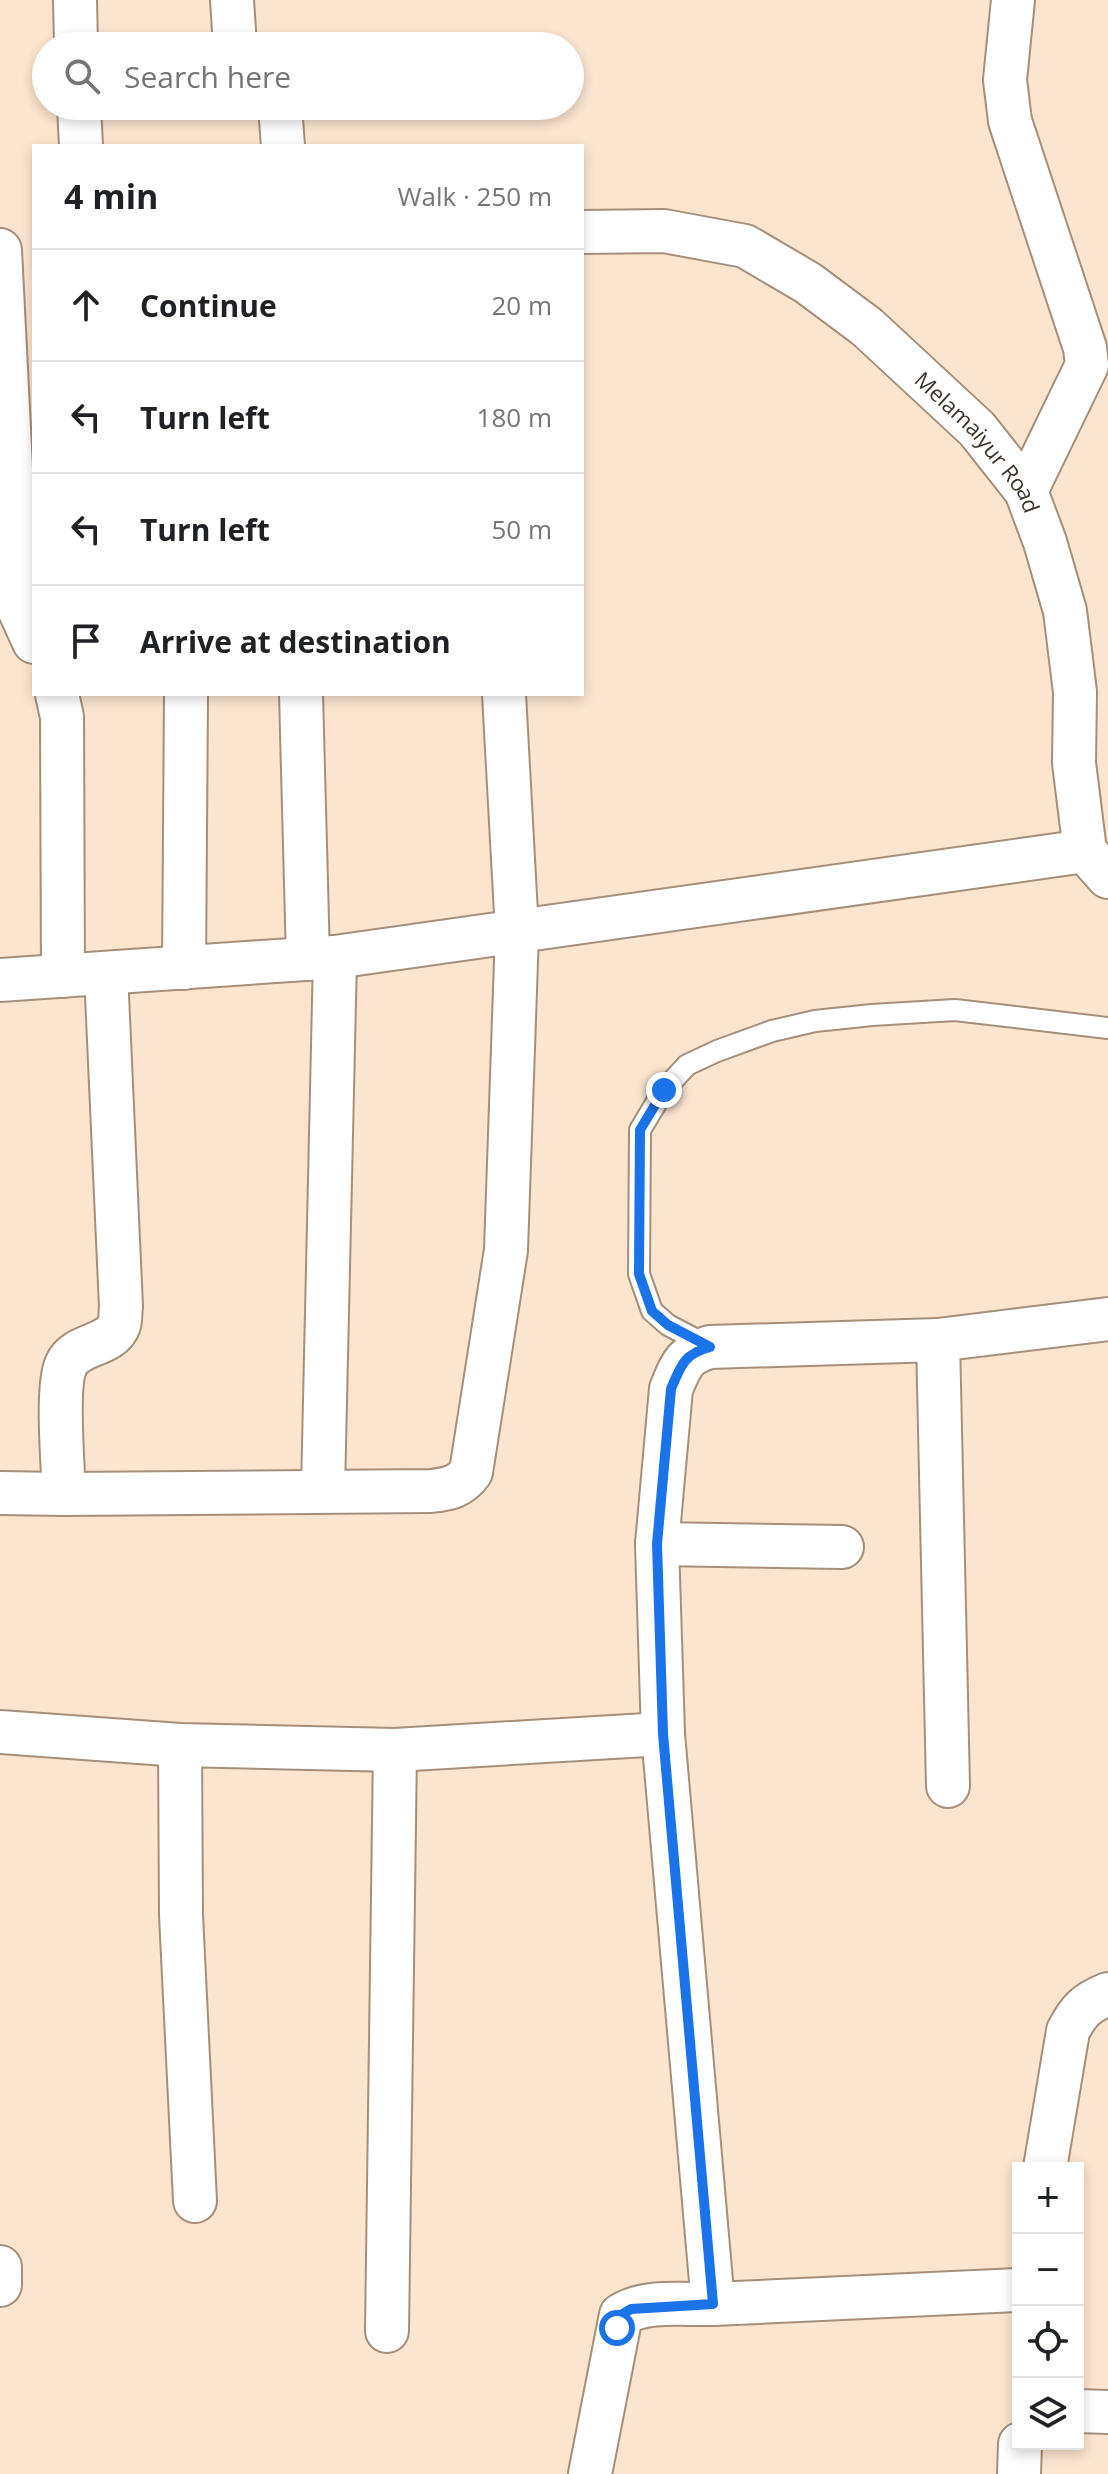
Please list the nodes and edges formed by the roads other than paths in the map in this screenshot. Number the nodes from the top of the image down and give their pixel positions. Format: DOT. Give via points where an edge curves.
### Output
graph roads {
  1 [pos="75,0"];
  2 [pos="232,0"];
  3 [pos="1013,0"];
  4 [pos="76,32"];
  5 [pos="234,32"];
  6 [pos="80,120"];
  7 [pos="281,120"];
  8 [pos="81,144"];
  9 [pos="283,144"];
  10 [pos="584,232"];
  11 [pos="32,248"];
  12 [pos="0,250"];
  13 [pos="1026,491"];
  14 [pos="32,638"];
  15 [pos="57,696"];
  16 [pos="186,696"];
  17 [pos="301,696"];
  18 [pos="504,696"];
  19 [pos="1097,864"];
  20 [pos="517,932"];
  21 [pos="322,958"];
  22 [pos="184,968"];
  23 [pos="106,973"];
  24 [pos="63,976"];
  25 [pos="0,980"];
  26 [pos="1108,1028"];
  27 [pos="1108,1319"];
  28 [pos="938,1340"];
  29 [pos="710,1347"];
  30 [pos="323,1490"];
  31 [pos="0,1493"];
  32 [pos="64,1494"];
  33 [pos="657,1544"];
  34 [pos="842,1547"];
  35 [pos="0,1732"];
  36 [pos="663,1734"];
  37 [pos="180,1745"];
  38 [pos="395,1750"];
  39 [pos="948,1786"];
  40 [pos="1108,1994"];
  41 [pos="1046,2162"];
  42 [pos="195,2201"];
  43 [pos="0,2267"];
  44 [pos="0,2285"];
  45 [pos="1012,2290"];
  46 [pos="713,2304"];
  47 [pos="387,2331"];
  48 [pos="1084,2411"];
  49 [pos="1108,2412"];
  50 [pos="1020,2450"];
  51 [pos="590,2474"];
  52 [pos="1019,2474"];
  1 -- 4 [label="street"];
  2 -- 5 [label="street"];
  3 -- 13 [label="street" via="1005,80 1010,121 1087,365"];
  6 -- 8 [label="street"];
  7 -- 9 [label="street"];
  10 -- 13 [label="street, Melamaiyur Road" via="664,231 745,246 808,283 867,327 977,429"];
  11 -- 12 [label="street"];
  12 -- 14 [label="street" via="18,607"];
  13 -- 19 [label="street, Melamaiyur Road" via="1065,611 1075,692 1074,763"];
  15 -- 24 [label="street" via="62,717"];
  16 -- 22 [label="street"];
  17 -- 21 [label="street"];
  18 -- 20 [label="street"];
  19 -- 20 [label="street"];
  20 -- 21 [label="street"];
  20 -- 30 [label="street" via="506,1250 471,1472 463,1482 440,1490"];
  21 -- 22 [label="street"];
  21 -- 30 [label="street"];
  22 -- 23 [label="street"];
  23 -- 24 [label="street"];
  23 -- 32 [label="street" via="121,1307 119,1326 66,1363 61,1383"];
  24 -- 25 [label="street"];
  26 -- 29 [label="lane" via="955,1010 872,1015 772,1031 687,1065 640,1130 639,1274 652,1311"];
  27 -- 28 [label="street"];
  28 -- 29 [label="street"];
  28 -- 39 [label="street"];
  29 -- 33 [label="street" via="691,1352 671,1389"];
  30 -- 32 [label="street"];
  31 -- 32 [label="street"];
  33 -- 34 [label="street"];
  33 -- 36 [label="street"];
  35 -- 37 [label="street"];
  36 -- 38 [label="street"];
  36 -- 46 [label="street"];
  37 -- 38 [label="street"];
  37 -- 42 [label="street" via="181,1915"];
  38 -- 47 [label="street"];
  40 -- 41 [label="street" via="1078,2012 1068,2031"];
  43 -- 44 [label="street"];
  45 -- 46 [label="street"];
  46 -- 51 [label="street" via="645,2306 621,2315"];
  48 -- 49 [label="street"];
  50 -- 52 [label="street"];
}
